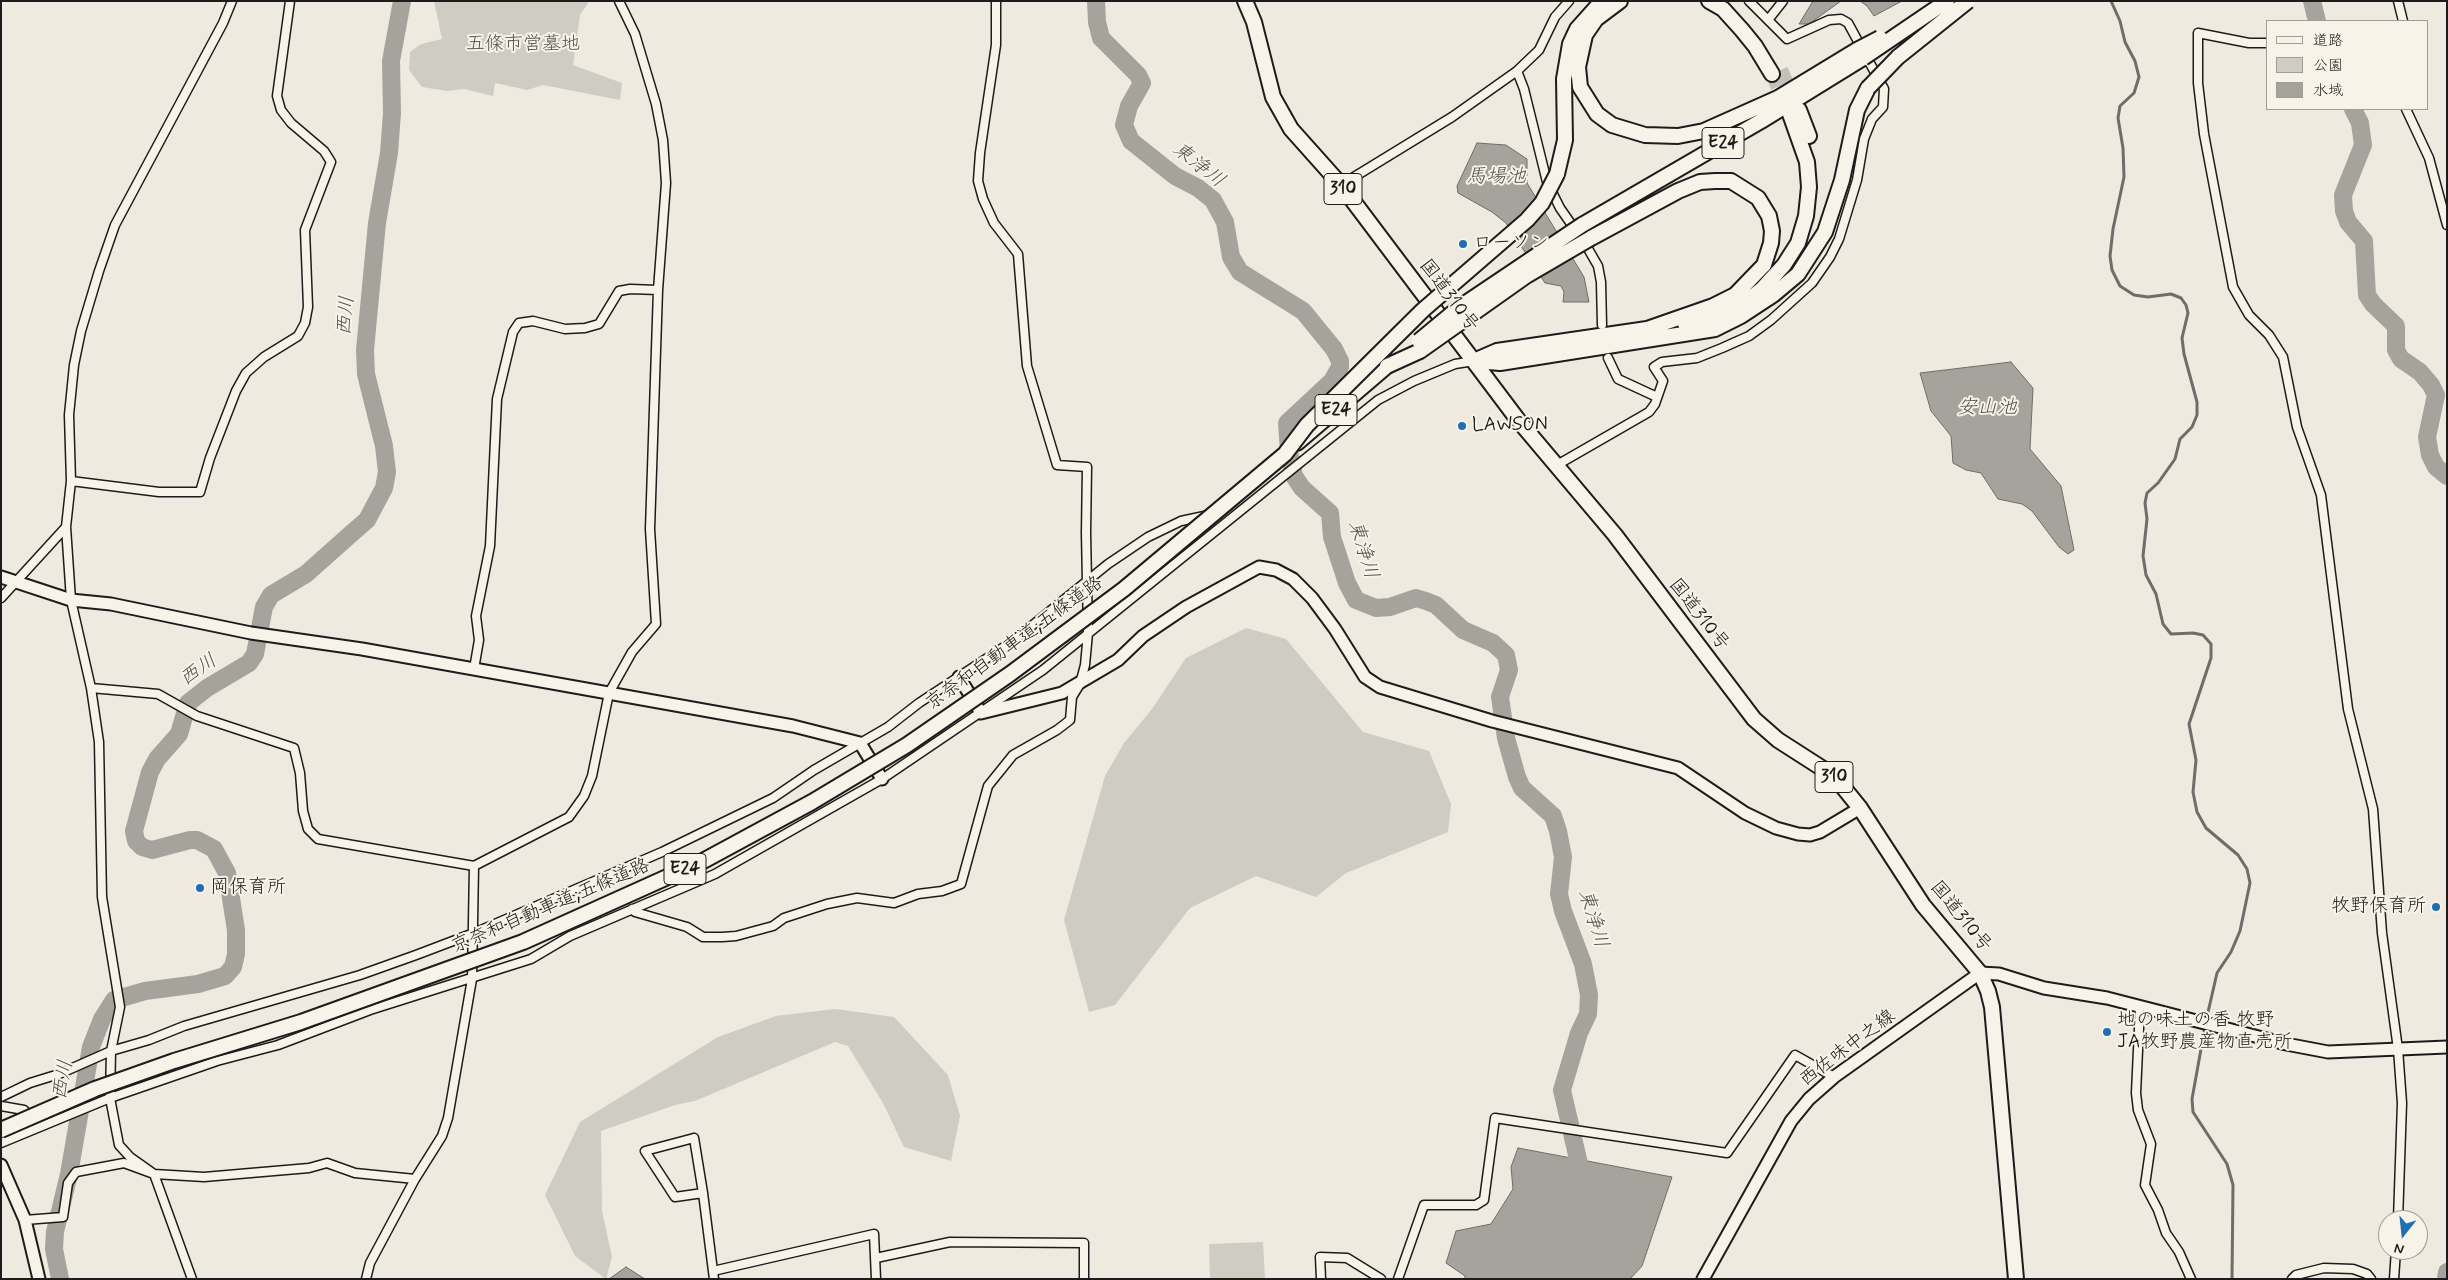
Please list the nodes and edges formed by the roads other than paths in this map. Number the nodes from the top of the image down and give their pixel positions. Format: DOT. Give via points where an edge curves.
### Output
graph roads {
  1 [pos="232,1"];
  2 [pos="290,1"];
  3 [pos="619,1"];
  4 [pos="996,1"];
  5 [pos="1244,1"];
  6 [pos="1569,1"];
  7 [pos="1602,1"];
  8 [pos="1620,1"];
  9 [pos="1709,1"];
  10 [pos="1723,1"];
  11 [pos="1749,1"];
  12 [pos="1783,1"];
  13 [pos="1947,1"];
  14 [pos="1968,1"];
  15 [pos="2398,1"];
  16 [pos="1768,20"];
  17 [pos="2404,20"];
  18 [pos="2266,43"];
  19 [pos="1860,54"];
  20 [pos="1518,70"];
  21 [pos="2406,110"];
  22 [pos="1341,185"];
  23 [pos="2447,225"];
  24 [pos="658,290"];
  25 [pos="1773,295"];
  26 [pos="1602,325"];
  27 [pos="1647,329"];
  28 [pos="1608,358"];
  29 [pos="1474,361"];
  30 [pos="1387,366"];
  31 [pos="1657,397"];
  32 [pos="1285,454"];
  33 [pos="1557,465"];
  34 [pos="71,481"];
  35 [pos="1233,515"];
  36 [pos="66,527"];
  37 [pos="1,577"];
  38 [pos="17,582"];
  39 [pos="1088,582"];
  40 [pos="1,598"];
  41 [pos="71,600"];
  42 [pos="1088,634"];
  43 [pos="474,669"];
  44 [pos="959,677"];
  45 [pos="1080,684"];
  46 [pos="90,688"];
  47 [pos="609,693"];
  48 [pos="981,713"];
  49 [pos="860,743"];
  50 [pos="882,779"];
  51 [pos="1860,808"];
  52 [pos="474,866"];
  53 [pos="632,909"];
  54 [pos="474,932"];
  55 [pos="1980,973"];
  56 [pos="472,979"];
  57 [pos="2140,1008"];
  58 [pos="2447,1047"];
  59 [pos="2398,1049"];
  60 [pos="111,1051"];
  61 [pos="1834,1077"];
  62 [pos="1,1097"];
  63 [pos="110,1098"];
  64 [pos="1,1106"];
  65 [pos="39,1128"];
  66 [pos="1,1130"];
  67 [pos="1,1143"];
  68 [pos="1,1165"];
  69 [pos="154,1174"];
  70 [pos="4,1177"];
  71 [pos="415,1179"];
  72 [pos="703,1193"];
  73 [pos="2398,1210"];
  74 [pos="25,1220"];
  75 [pos="876,1258"];
  76 [pos="2395,1260"];
  77 [pos="714,1275"];
  78 [pos="39,1279"];
  79 [pos="192,1279"];
  80 [pos="366,1279"];
  81 [pos="876,1279"];
  82 [pos="1084,1279"];
  83 [pos="1321,1279"];
  84 [pos="1381,1279"];
  85 [pos="1398,1279"];
  86 [pos="1703,1279"];
  87 [pos="2016,1279"];
  88 [pos="2191,1279"];
  89 [pos="2292,1279"];
  90 [pos="2371,1279"];
  91 [pos="2394,1279"];
  1 -- 34 [label="street" via="116,225 98,271 74,365 69,415"];
  2 -- 34 [label="street" via="277,96 281,110 291,123 324,151 331,162 305,230 308,307 305,323 298,336 264,357 246,373 210,458 200,492 159,492"];
  3 -- 24 [label="street" via="636,34 663,140 666,183"];
  4 -- 39 [label="street" via="996,45 978,181 994,223 1018,254 1027,366 1057,465 1087,468"];
  5 -- 22 [label="highway, 国道310号 / 310" via="1254,22 1273,97 1291,129"];
  6 -- 20 [label="street" via="1555,17 1539,50"];
  7 -- 32 [label="highway, bridge" via="1577,29 1570,44 1564,79 1565,140 1557,174 1542,203 1527,220 1423,310 1307,425"];
  8 -- 19 [label="highway" via="1596,19 1585,35 1578,67 1580,87 1597,114 1612,125 1644,135 1678,136 1704,131 1778,98"];
  9 -- 10 [label="highway" via="1723,9 1776,72 1747,22"];
  11 -- 16 [label="street"];
  12 -- 16 [label="street"];
  13 -- 19 [label="highway, 京奈和自動車道;五條道路 / E24, bridge" via="1906,29"];
  14 -- 25 [label="highway, bridge" via="1898,57 1868,88 1857,110 1842,180 1825,232 1798,274"];
  15 -- 17 [label="street"];
  16 -- 31 [label="street" via="1787,39 1829,20 1841,19 1848,23 1882,84 1885,102 1868,128 1857,180 1839,239 1821,271 1786,307 1749,336 1696,358 1662,362 1654,367 1662,381"];
  18 -- 59 [label="street" via="2198,33 2198,83 2204,134 2233,287 2249,315 2269,335 2283,357 2297,427 2321,496 2348,709 2373,808 2382,934"];
  19 -- 30 [label="highway, 京奈和自動車道;五條道路 / E24, bridge" via="1762,121 1582,226 1460,307"];
  20 -- 22 [label="street" via="1452,117"];
  20 -- 26 [label="street" via="1547,182 1598,266"];
  21 -- 23 [label="street" via="2429,158"];
  22 -- 29 [label="highway, 国道310号 / 310"];
  24 -- 43 [label="street" via="619,291 599,324 565,329 526,322 519,323 513,332 497,400 490,546 476,616 479,640"];
  24 -- 47 [label="street" via="650,529 656,624 632,652"];
  25 -- 27 [label="highway" via="1794,263 1815,211 1817,184 1814,158 1794,112 1807,162 1809,187 1806,216 1798,243 1784,266 1742,305 1710,319"];
  25 -- 29 [label="highway" via="1741,316 1707,331 1500,363"];
  27 -- 29 [label="highway" via="1497,351"];
  27 -- 30 [label="highway, bridge" via="1682,319 1728,299 1764,265 1772,231 1764,205 1746,189 1731,181 1700,182 1591,238 1526,276 1420,351"];
  28 -- 31 [label="street" via="1618,379"];
  29 -- 33 [label="highway, 国道310号 / 310"];
  29 -- 35 [label="street" via="1455,364 1378,400"];
  30 -- 32 [label="highway, 京奈和自動車道;五條道路 / E24, bridge"];
  31 -- 33 [label="street" via="1649,412"];
  32 -- 66 [label="highway, 京奈和自動車道;五條道路 / E24, bridge" via="1163,558 1010,674 907,745 812,802 703,861 523,942 301,1022 112,1083"];
  33 -- 51 [label="highway, 国道310号 / 310" via="1615,535 1754,719 1778,740 1831,774"];
  34 -- 36 [label="street"];
  35 -- 39 [label="street" via="1200,516 1161,529 1108,564"];
  35 -- 42 [label="street"];
  36 -- 38 [label="street"];
  36 -- 41 [label="street"];
  37 -- 38 [label="street"];
  38 -- 40 [label="street"];
  38 -- 41 [label="street"];
  39 -- 42 [label="street"];
  39 -- 44 [label="street" via="1013,641"];
  41 -- 43 [label="street" via="110,604 251,633"];
  41 -- 46 [label="street"];
  42 -- 45 [label="street"];
  42 -- 48 [label="street"];
  43 -- 47 [label="street"];
  44 -- 48 [label="street"];
  44 -- 49 [label="street"];
  45 -- 48 [label="street" via="1062,693"];
  45 -- 51 [label="street" via="1118,660 1142,636 1186,607 1259,567 1276,570 1293,579 1335,629 1364,677 1380,687 1492,721 1678,768 1745,813 1776,828 1798,834 1820,832"];
  45 -- 53 [label="street" via="1072,697 1070,720 1013,755 988,786 961,884 894,903 857,898 827,904 784,918 773,926 736,936 702,937 687,927"];
  46 -- 52 [label="street" via="158,694 198,716 294,748 303,811 308,829 318,839"];
  46 -- 60 [label="street" via="99,742 102,897 120,1007"];
  47 -- 49 [label="street" via="768,721"];
  47 -- 52 [label="street" via="592,776 570,817"];
  48 -- 50 [label="street"];
  49 -- 50 [label="street"];
  49 -- 54 [label="street" via="773,798 720,824"];
  50 -- 53 [label="street" via="716,874"];
  51 -- 55 [label="highway, 国道310号 / 310" via="1923,905"];
  52 -- 54 [label="street"];
  53 -- 56 [label="street" via="570,936 531,959"];
  54 -- 56 [label="street"];
  54 -- 60 [label="street" via="360,974"];
  55 -- 57 [label="street" via="1999,974 2044,988 2107,998"];
  55 -- 61 [label="street, 西佐味中之線"];
  55 -- 87 [label="highway, 国道310号 / 310" via="1992,1008"];
  56 -- 63 [label="street"];
  56 -- 71 [label="street" via="448,1118 442,1136"];
  57 -- 59 [label="street" via="2328,1052"];
  57 -- 88 [label="street" via="2136,1102 2151,1144 2145,1185"];
  58 -- 59 [label="street"];
  59 -- 73 [label="street" via="2402,1102"];
  60 -- 62 [label="street"];
  60 -- 63 [label="street"];
  61 -- 85 [label="street" via="1795,1055 1727,1153 1495,1118 1484,1200 1476,1205 1424,1205"];
  61 -- 86 [label="street, 西佐味中之線" via="1790,1121"];
  63 -- 65 [label="street"];
  63 -- 69 [label="street" via="119,1145"];
  64 -- 65 [label="street" via="24,1110"];
  65 -- 67 [label="street"];
  68 -- 70 [label="street"];
  69 -- 71 [label="street" via="252,1175 327,1163 355,1173"];
  69 -- 74 [label="street" via="124,1163 76,1172 68,1183 63,1217"];
  69 -- 79 [label="street"];
  70 -- 74 [label="street"];
  71 -- 80 [label="street" via="370,1263"];
  72 -- 72 [label="street" via="675,1197 645,1151 694,1138"];
  72 -- 77 [label="street"];
  74 -- 78 [label="street"];
  75 -- 77 [label="street" via="874,1234"];
  75 -- 81 [label="street"];
  75 -- 82 [label="street" via="950,1242 1084,1243"];
  76 -- 91 [label="street"];
  83 -- 84 [label="street" via="1320,1257 1347,1258"];
  89 -- 90 [label="street" via="2324,1268 2353,1269"];
}
